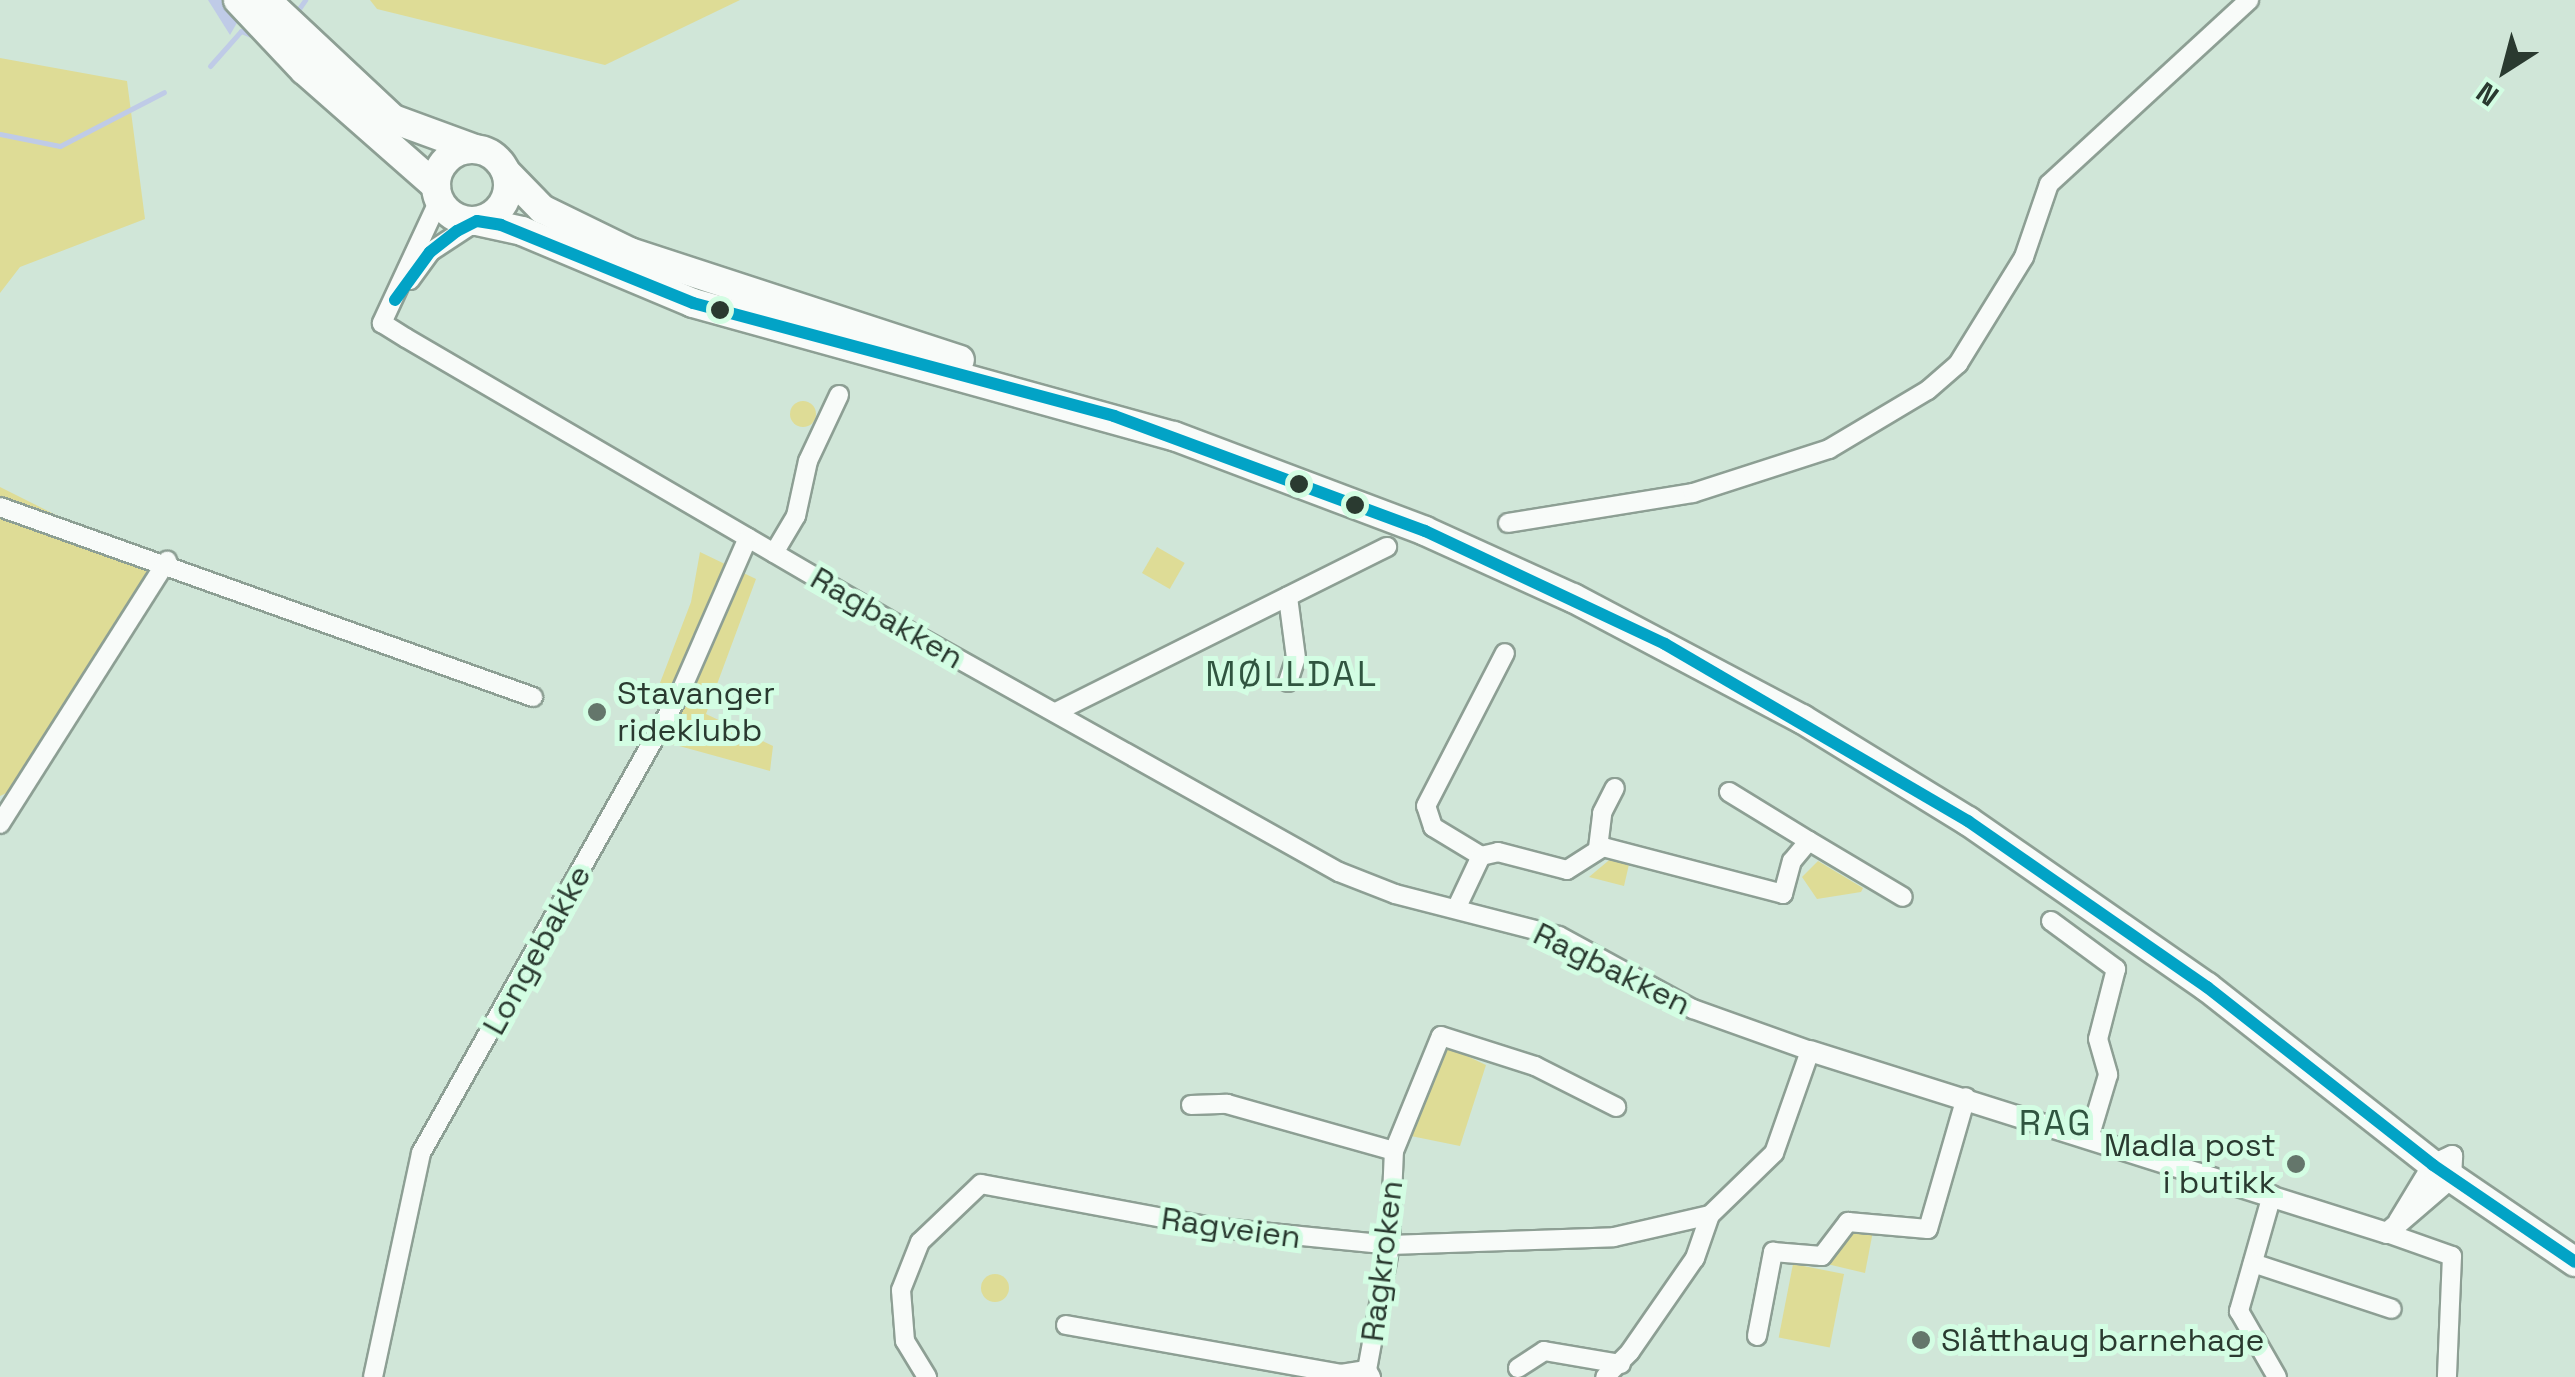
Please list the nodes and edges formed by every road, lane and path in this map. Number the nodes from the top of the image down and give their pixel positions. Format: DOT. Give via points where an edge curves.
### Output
graph roads {
  1 [pos="238,0"];
  2 [pos="266,0"];
  3 [pos="2249,0"];
  4 [pos="336,85"];
  5 [pos="475,149"];
  6 [pos="506,172"];
  7 [pos="438,194"];
  8 [pos="477,221"];
  9 [pos="394,300"];
  10 [pos="839,395"];
  11 [pos="1064,401"];
  12 [pos="0,506"];
  13 [pos="1508,523"];
  14 [pos="748,538"];
  15 [pos="1388,547"];
  16 [pos="774,553"];
  17 [pos="167,561"];
  18 [pos="1288,597"];
  19 [pos="1505,654"];
  20 [pos="1288,682"];
  21 [pos="533,697"];
  22 [pos="1056,712"];
  23 [pos="1615,788"];
  24 [pos="1729,792"];
  25 [pos="0,824"];
  26 [pos="1809,841"];
  27 [pos="1598,848"];
  28 [pos="1481,856"];
  29 [pos="1903,897"];
  30 [pos="1456,909"];
  31 [pos="2051,921"];
  32 [pos="1810,1050"];
  33 [pos="1966,1098"];
  34 [pos="1192,1105"];
  35 [pos="1616,1107"];
  36 [pos="2090,1136"];
  37 [pos="1394,1151"];
  38 [pos="2446,1166"];
  39 [pos="2272,1196"];
  40 [pos="1710,1214"];
  41 [pos="2393,1227"];
  42 [pos="2575,1242"];
  43 [pos="1390,1245"];
  44 [pos="2575,1262"];
  45 [pos="2253,1263"];
  46 [pos="2392,1309"];
  47 [pos="1066,1325"];
  48 [pos="1756,1336"];
  49 [pos="1621,1364"];
  50 [pos="1518,1368"];
  51 [pos="1369,1373"];
  52 [pos="2276,1376"];
  53 [pos="373,1377"];
  54 [pos="926,1377"];
  55 [pos="1605,1377"];
  56 [pos="2447,1377"];
  1 -- 4 [label="main road"];
  2 -- 4 [label="main road"];
  3 -- 13 [label="street" via="2049,184 2024,257 1958,364 1928,390 1829,448 1694,493"];
  4 -- 5 [label="main road" via="403,124"];
  4 -- 7 [label="main road"];
  5 -- 6 [label="main road" via="497,158"];
  5 -- 7 [label="main road" via="449,157"];
  6 -- 8 [label="main road" via="503,204"];
  6 -- 11 [label="main road" via="542,208 630,252 926,347"];
  7 -- 8 [label="main road" via="452,215"];
  7 -- 9 [label="street"];
  8 -- 9 [label="street" via="430,252"];
  8 -- 11 [label="main road" via="522,232 710,308"];
  9 -- 14 [label="street, Ragbakken" via="382,323"];
  10 -- 16 [label="street, Ragbakken" via="808,461 796,516"];
  11 -- 38 [label="main road" via="1410,525 1666,644 1968,821"];
  12 -- 17 [label="street"];
  14 -- 16 [label="street, Ragbakken"];
  14 -- 53 [label="street, Longebakke" via="680,690 421,1153"];
  15 -- 18 [label="street"];
  16 -- 22 [label="street, Ragbakken"];
  17 -- 21 [label="street"];
  17 -- 25 [label="street"];
  18 -- 20 [label="street" via="1296,658"];
  18 -- 22 [label="street"];
  19 -- 28 [label="street" via="1426,806 1433,827"];
  22 -- 30 [label="street, Ragbakken" via="1339,872"];
  23 -- 27 [label="street" via="1602,813"];
  24 -- 26 [label="street"];
  26 -- 27 [label="street" via="1792,861 1783,894"];
  26 -- 29 [label="street"];
  27 -- 28 [label="street" via="1566,870 1498,852"];
  28 -- 30 [label="street"];
  30 -- 32 [label="street, Ragbakken" via="1560,936 1693,1009"];
  31 -- 36 [label="street" via="2116,969 2098,1039 2108,1076"];
  32 -- 33 [label="street, Ragbakken"];
  32 -- 40 [label="street" via="1774,1153"];
  33 -- 36 [label="street, Ragbakken"];
  33 -- 48 [label="street" via="1928,1229 1848,1222 1822,1256 1773,1252"];
  34 -- 37 [label="street" via="1227,1104"];
  35 -- 37 [label="street, Ragkroken" via="1535,1066 1440,1036"];
  36 -- 39 [label="street, Ragbakken"];
  37 -- 43 [label="street, Ragkroken"];
  38 -- 41 [label="street"];
  38 -- 42 [label="main road"];
  38 -- 44 [label="main road"];
  39 -- 41 [label="street, Ragbakken"];
  39 -- 45 [label="street"];
  40 -- 43 [label="street, Ragveien" via="1614,1237"];
  40 -- 49 [label="street" via="1694,1258"];
  41 -- 56 [label="street, Ragbakken" via="2452,1256"];
  43 -- 51 [label="street, Ragkroken"];
  43 -- 54 [label="street, Ragveien" via="1211,1227 982,1184 920,1242 901,1290 905,1341"];
  45 -- 46 [label="street"];
  45 -- 52 [label="street" via="2239,1311"];
  47 -- 51 [label="street, Ragkroken" via="1341,1374"];
  49 -- 50 [label="street" via="1544,1351"];
  49 -- 55 [label="street"];
}
